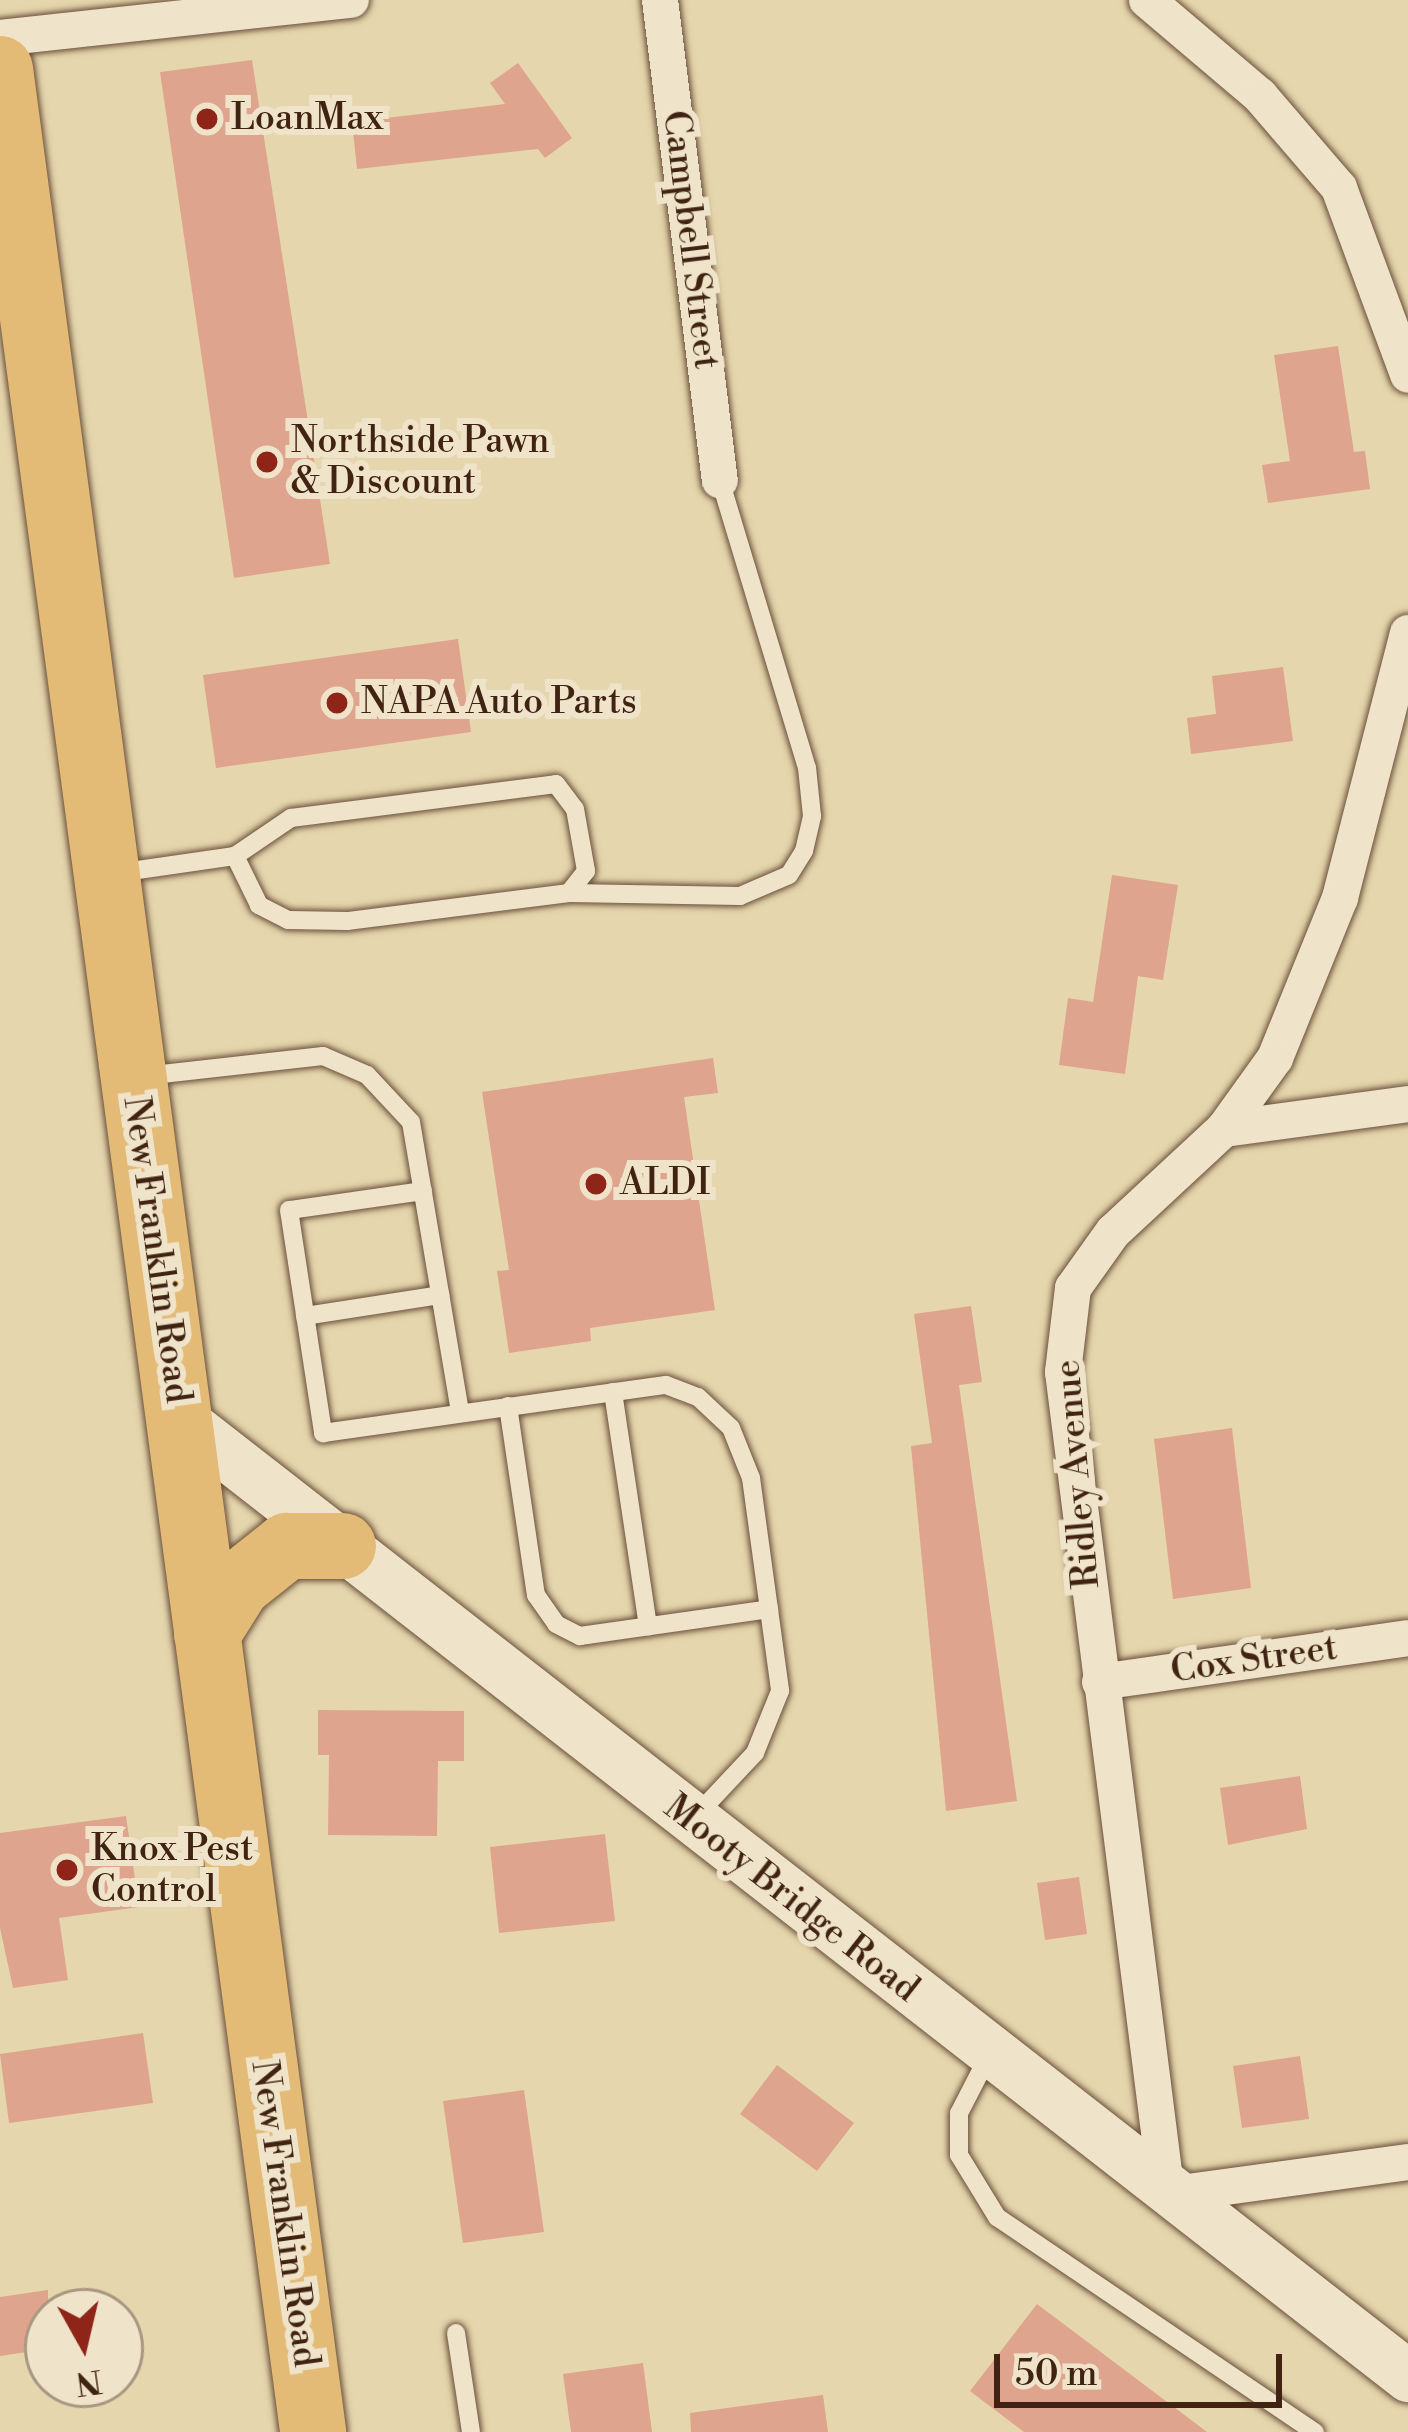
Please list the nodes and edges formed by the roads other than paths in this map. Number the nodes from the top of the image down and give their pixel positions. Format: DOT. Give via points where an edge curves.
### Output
graph roads {
  1 [pos="351,0"];
  2 [pos="660,0"];
  3 [pos="1147,0"];
  4 [pos="0,38"];
  5 [pos="0,69"];
  6 [pos="1408,375"];
  7 [pos="719,480"];
  8 [pos="1408,632"];
  9 [pos="235,856"];
  10 [pos="106,875"];
  11 [pos="569,893"];
  12 [pos="133,1078"];
  13 [pos="1408,1103"];
  14 [pos="1224,1129"];
  15 [pos="423,1191"];
  16 [pos="440,1295"];
  17 [pos="305,1316"];
  18 [pos="613,1392"];
  19 [pos="508,1406"];
  20 [pos="460,1412"];
  21 [pos="178,1417"];
  22 [pos="343,1546"];
  23 [pos="769,1609"];
  24 [pos="648,1626"];
  25 [pos="207,1634"];
  26 [pos="1408,1638"];
  27 [pos="1100,1682"];
  28 [pos="692,1821"];
  29 [pos="988,2055"];
  30 [pos="1408,2162"];
  31 [pos="1167,2195"];
  32 [pos="456,2333"];
  33 [pos="1408,2376"];
  34 [pos="313,2432"];
  35 [pos="471,2432"];
  36 [pos="1315,2432"];
  1 -- 4 [label="street"];
  2 -- 7 [label="street, Campbell Street"];
  3 -- 6 [label="street" via="1260,96 1339,188 1374,265"];
  5 -- 10 [label="highway, New Franklin Road" via="28,358"];
  7 -- 11 [label="lane" via="807,768 812,816 804,850 789,874 740,896"];
  8 -- 14 [label="street, Ridley Avenue" via="1340,898 1275,1058"];
  9 -- 10 [label="lane"];
  9 -- 11 [label="lane" via="259,905 288,920 347,921"];
  9 -- 11 [label="lane" via="291,818 556,784 575,808 586,871"];
  10 -- 12 [label="highway, New Franklin Road"];
  12 -- 15 [label="lane" via="323,1056 368,1075 411,1122"];
  12 -- 21 [label="highway, New Franklin Road"];
  13 -- 14 [label="street"];
  14 -- 27 [label="street, Ridley Avenue" via="1113,1232 1073,1288 1063,1372"];
  15 -- 16 [label="lane"];
  15 -- 17 [label="lane" via="289,1210"];
  16 -- 17 [label="lane"];
  16 -- 20 [label="lane"];
  17 -- 20 [label="lane" via="323,1433"];
  18 -- 19 [label="lane"];
  18 -- 23 [label="lane" via="666,1385 698,1397 731,1428 751,1478"];
  18 -- 24 [label="lane"];
  19 -- 20 [label="lane"];
  19 -- 24 [label="lane" via="536,1595 556,1624 580,1636"];
  21 -- 22 [label="street, Mooty Bridge Road"];
  21 -- 25 [label="highway, New Franklin Road"];
  22 -- 25 [label="highway" via="286,1546 238,1585"];
  22 -- 28 [label="street, Mooty Bridge Road"];
  23 -- 24 [label="lane"];
  23 -- 28 [label="lane" via="780,1691 770,1723 755,1753"];
  25 -- 34 [label="highway, New Franklin Road"];
  26 -- 27 [label="street, Cox Street"];
  27 -- 31 [label="street, Ridley Avenue"];
  28 -- 29 [label="street, Mooty Bridge Road"];
  29 -- 31 [label="street, Mooty Bridge Road"];
  29 -- 36 [label="lane" via="959,2113 959,2155 997,2217"];
  30 -- 31 [label="street"];
  31 -- 33 [label="street, Mooty Bridge Road"];
  32 -- 35 [label="lane"];
}
